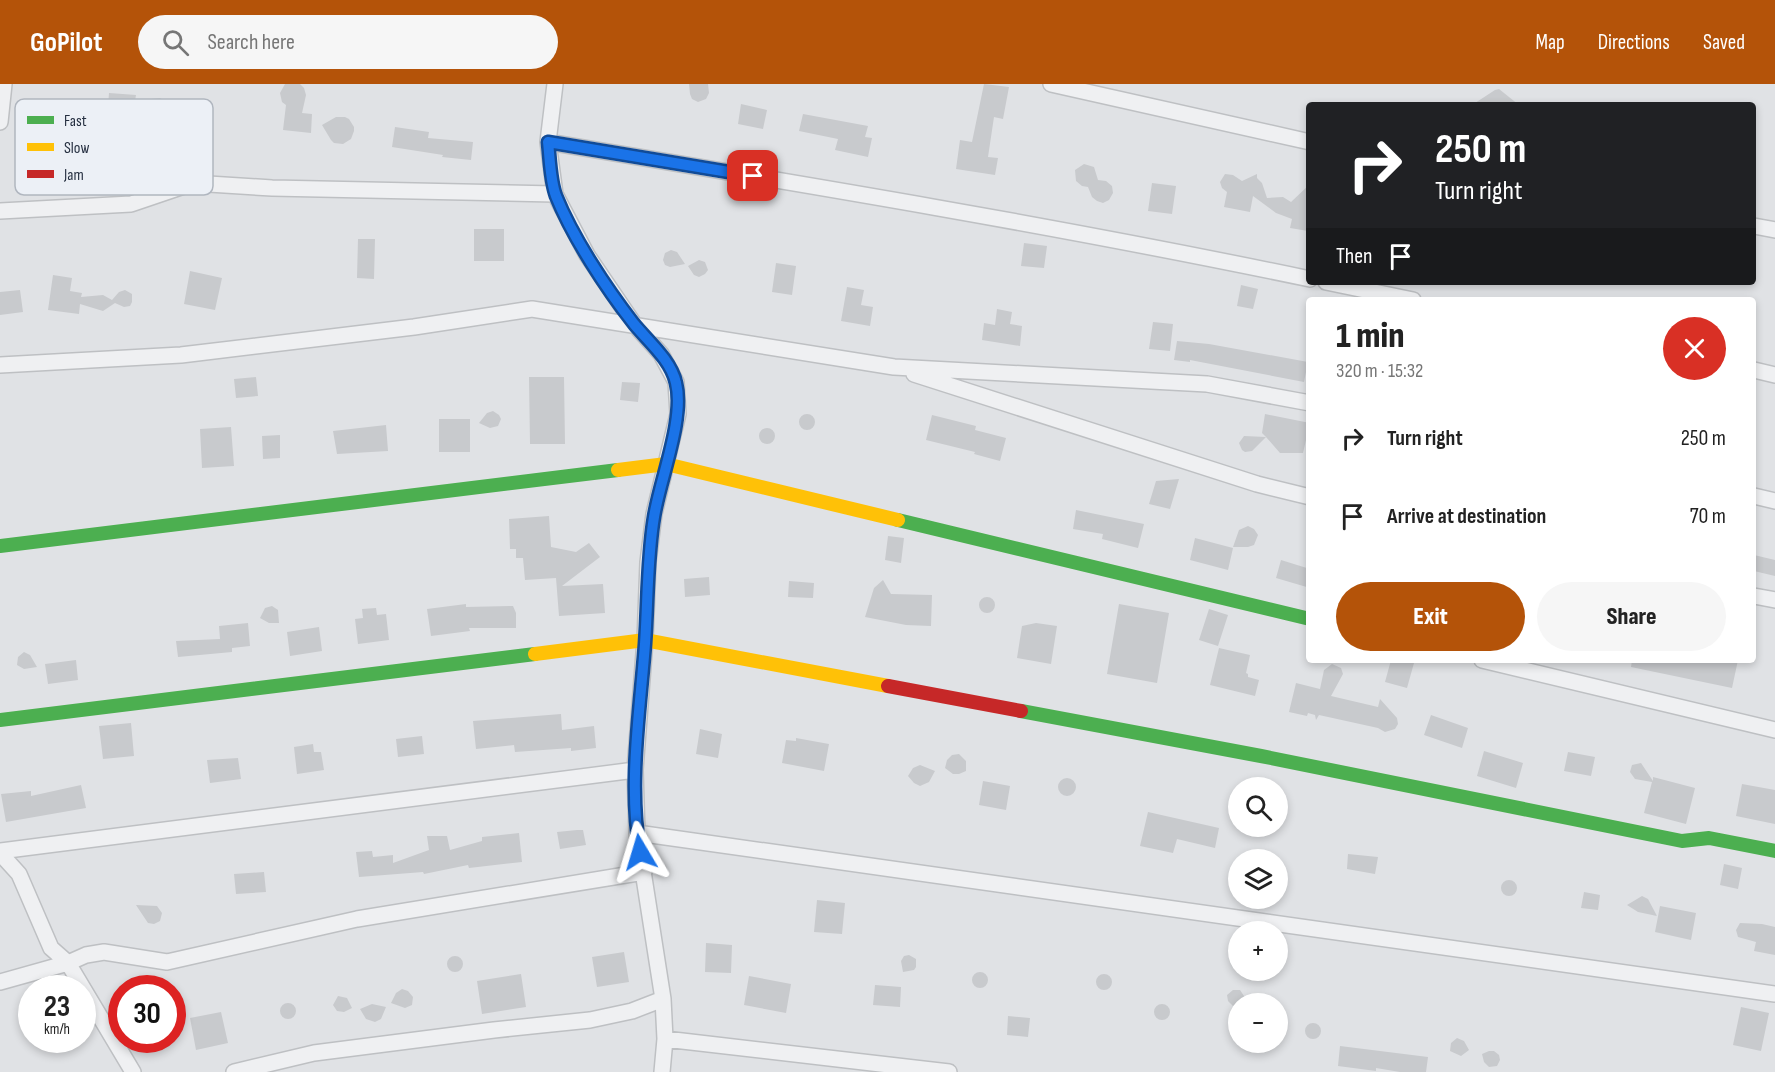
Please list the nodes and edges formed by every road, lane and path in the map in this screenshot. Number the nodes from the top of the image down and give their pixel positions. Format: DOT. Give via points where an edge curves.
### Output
graph roads {
  1 [pos="4,84"];
  2 [pos="555,84"];
  3 [pos="1051,84"];
  4 [pos="0,122"];
  5 [pos="1306,141"];
  6 [pos="548,142"];
  7 [pos="213,184"];
  8 [pos="555,194"];
  9 [pos="158,195"];
  10 [pos="0,211"];
  11 [pos="1756,226"];
  12 [pos="1775,230"];
  13 [pos="1306,278"];
  14 [pos="1340,285"];
  15 [pos="1398,297"];
  16 [pos="634,324"];
  17 [pos="0,364"];
  18 [pos="894,368"];
  19 [pos="1756,370"];
  20 [pos="1775,375"];
  21 [pos="1306,402"];
  22 [pos="666,464"];
  23 [pos="1306,496"];
  24 [pos="1756,496"];
  25 [pos="1775,501"];
  26 [pos="0,546"];
  27 [pos="1756,596"];
  28 [pos="1775,600"];
  29 [pos="1306,618"];
  30 [pos="645,640"];
  31 [pos="1495,663"];
  32 [pos="0,720"];
  33 [pos="1775,730"];
  34 [pos="635,770"];
  35 [pos="637,833"];
  36 [pos="1775,851"];
  37 [pos="0,852"];
  38 [pos="644,872"];
  39 [pos="68,963"];
  40 [pos="0,982"];
  41 [pos="1775,994"];
  42 [pos="663,999"];
  43 [pos="665,1039"];
  44 [pos="133,1072"];
  45 [pos="234,1072"];
  46 [pos="662,1072"];
  47 [pos="948,1072"];
  1 -- 4 [label="street"];
  2 -- 6 [label="street"];
  3 -- 5 [label="street"];
  6 -- 8 [label="street"];
  6 -- 13 [label="street" via="867,195"];
  7 -- 8 [label="street"];
  8 -- 16 [label="street" via="587,255"];
  9 -- 10 [label="street" via="131,204"];
  11 -- 12 [label="street"];
  14 -- 15 [label="street"];
  16 -- 17 [label="street" via="532,309 181,355"];
  16 -- 18 [label="street"];
  16 -- 22 [label="street" via="661,354 676,382 678,414"];
  18 -- 21 [label="street" via="1207,384"];
  18 -- 23 [label="street" via="1257,484"];
  19 -- 20 [label="street"];
  22 -- 26 [label="street"];
  22 -- 29 [label="street"];
  22 -- 30 [label="street" via="648,562"];
  24 -- 25 [label="street"];
  27 -- 28 [label="street"];
  30 -- 32 [label="street"];
  30 -- 34 [label="street"];
  30 -- 36 [label="street" via="1262,756 1682,841 1709,838"];
  31 -- 33 [label="street"];
  34 -- 35 [label="street"];
  34 -- 37 [label="street"];
  35 -- 38 [label="street"];
  35 -- 41 [label="street"];
  37 -- 39 [label="street" via="19,874 51,948"];
  38 -- 39 [label="street" via="357,919 167,962 104,952"];
  38 -- 42 [label="street"];
  39 -- 40 [label="street"];
  39 -- 44 [label="street"];
  42 -- 43 [label="street"];
  42 -- 45 [label="street" via="590,1020 314,1053"];
  43 -- 46 [label="street"];
  43 -- 47 [label="street"];
}
